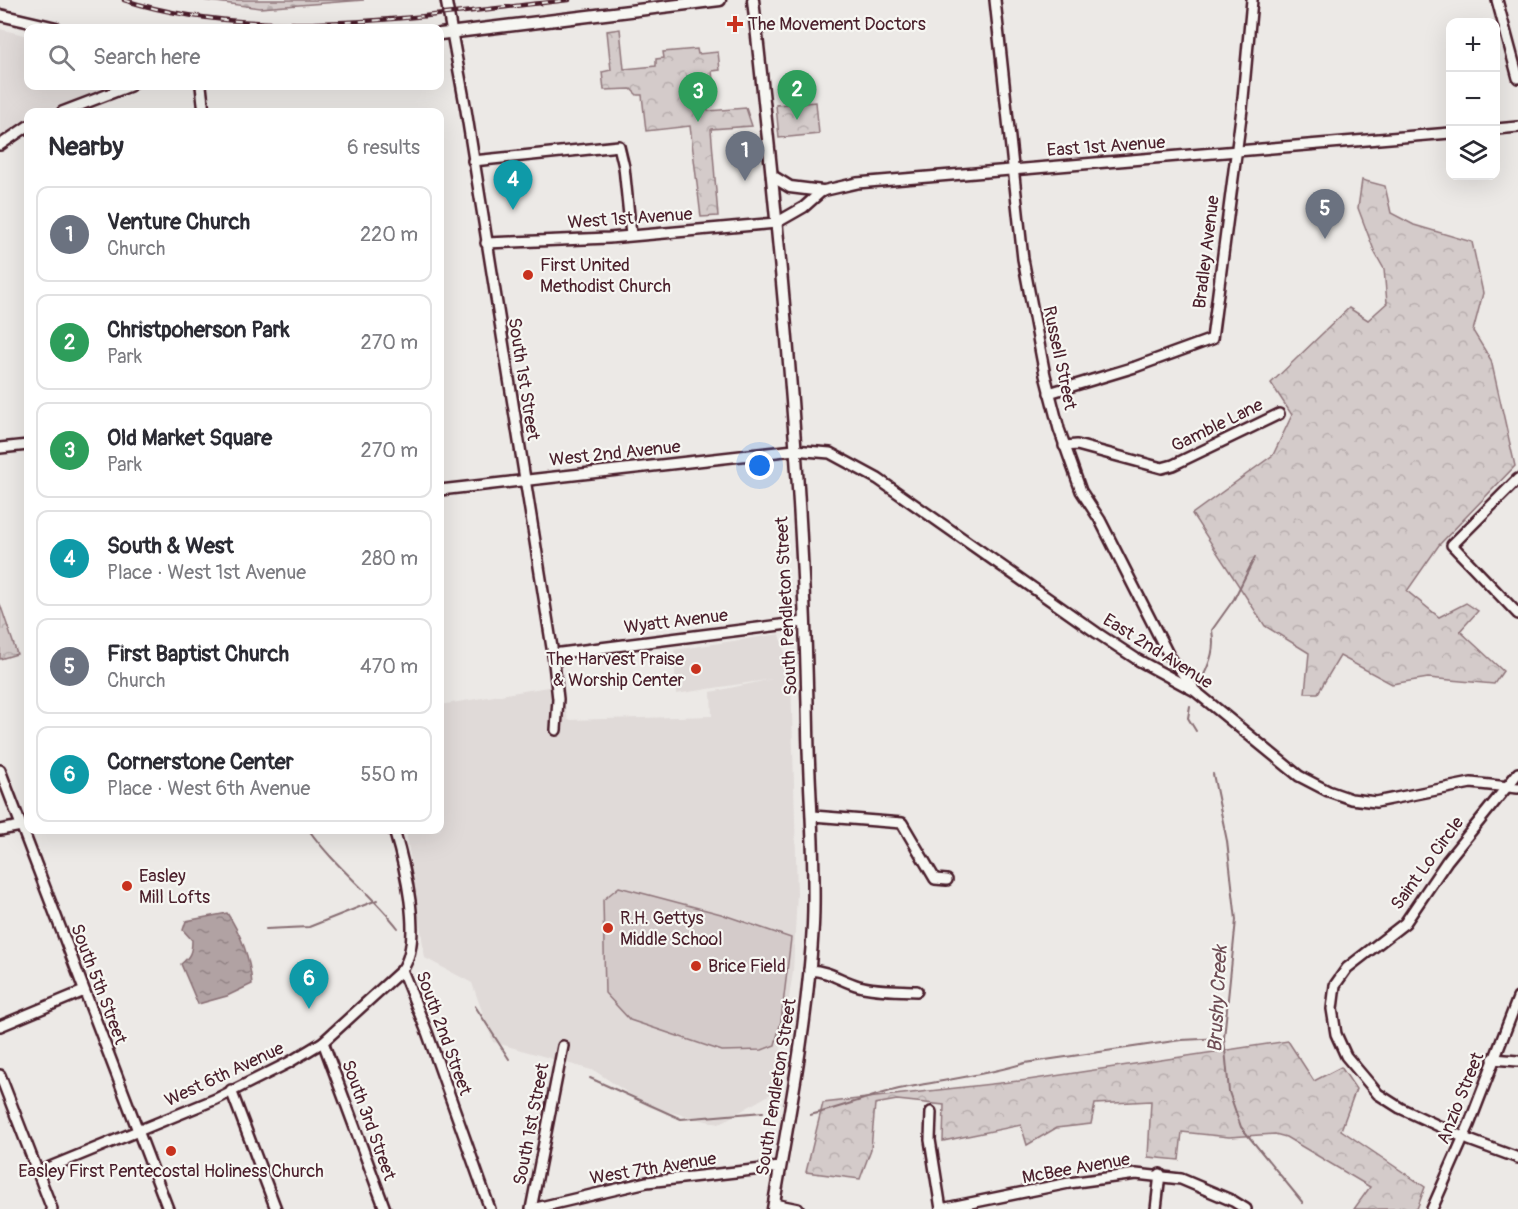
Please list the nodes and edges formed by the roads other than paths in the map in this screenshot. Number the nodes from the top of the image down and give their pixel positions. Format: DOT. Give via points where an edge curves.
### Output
graph roads {
  1 [pos="446,0"];
  2 [pos="720,0"];
  3 [pos="753,0"];
  4 [pos="996,0"];
  5 [pos="1252,0"];
  6 [pos="1497,0"];
  7 [pos="0,15"];
  8 [pos="39,24"];
  9 [pos="452,33"];
  10 [pos="444,34"];
  11 [pos="1518,78"];
  12 [pos="120,90"];
  13 [pos="201,90"];
  14 [pos="72,108"];
  15 [pos="204,108"];
  16 [pos="1518,127"];
  17 [pos="24,129"];
  18 [pos="1500,129"];
  19 [pos="1446,133"];
  20 [pos="0,145"];
  21 [pos="1236,152"];
  22 [pos="473,161"];
  23 [pos="1013,169"];
  24 [pos="772,176"];
  25 [pos="822,191"];
  26 [pos="776,223"];
  27 [pos="631,236"];
  28 [pos="486,243"];
  29 [pos="1049,393"];
  30 [pos="1279,414"];
  31 [pos="24,445"];
  32 [pos="1064,446"];
  33 [pos="0,448"];
  34 [pos="794,450"];
  35 [pos="1518,478"];
  36 [pos="523,480"];
  37 [pos="444,489"];
  38 [pos="1518,614"];
  39 [pos="804,622"];
  40 [pos="553,654"];
  41 [pos="1195,691"];
  42 [pos="556,730"];
  43 [pos="0,770"];
  44 [pos="1518,773"];
  45 [pos="1507,786"];
  46 [pos="1518,788"];
  47 [pos="813,816"];
  48 [pos="21,826"];
  49 [pos="0,830"];
  50 [pos="24,834"];
  51 [pos="24,834"];
  52 [pos="395,834"];
  53 [pos="947,880"];
  54 [pos="402,970"];
  55 [pos="809,970"];
  56 [pos="84,991"];
  57 [pos="917,991"];
  58 [pos="1518,998"];
  59 [pos="0,1026"];
  60 [pos="323,1042"];
  61 [pos="563,1046"];
  62 [pos="1493,1059"];
  63 [pos="1518,1061"];
  64 [pos="0,1075"];
  65 [pos="231,1090"];
  66 [pos="931,1112"];
  67 [pos="138,1132"];
  68 [pos="1463,1138"];
  69 [pos="1518,1158"];
  70 [pos="780,1167"];
  71 [pos="38,1172"];
  72 [pos="1160,1174"];
  73 [pos="774,1207"];
  74 [pos="52,1209"];
  75 [pos="168,1209"];
  76 [pos="276,1209"];
  77 [pos="385,1209"];
  78 [pos="490,1209"];
  79 [pos="532,1209"];
  80 [pos="798,1209"];
  81 [pos="941,1209"];
  82 [pos="1156,1209"];
  83 [pos="1246,1209"];
  84 [pos="1432,1209"];
  1 -- 9 [label="street, South 1st Street"];
  2 -- 9 [label="main road"];
  3 -- 24 [label="main road, South Pendleton Street"];
  4 -- 23 [label="street, Russell Street"];
  5 -- 21 [label="street, Bradley Avenue"];
  6 -- 11 [label="street"];
  7 -- 8 [label="main road"];
  9 -- 10 [label="main road"];
  9 -- 22 [label="street, South 1st Street"];
  12 -- 14 [label="street"];
  13 -- 15 [label="street"];
  16 -- 18 [label="street"];
  17 -- 20 [label="street"];
  19 -- 21 [label="street, East 1st Avenue"];
  21 -- 23 [label="street, East 1st Avenue"];
  21 -- 29 [label="street, Bradley Avenue" via="1212,339"];
  22 -- 27 [label="street" via="619,147"];
  22 -- 28 [label="street, South 1st Street"];
  23 -- 25 [label="street, East 1st Avenue" via="857,183"];
  23 -- 29 [label="street, Russell Street" via="1023,259"];
  24 -- 25 [label="main road" via="789,187"];
  24 -- 26 [label="main road, South Pendleton Street"];
  25 -- 26 [label="street, East 1st Avenue"];
  26 -- 27 [label="street, West 1st Avenue"];
  26 -- 34 [label="main road, South Pendleton Street"];
  27 -- 28 [label="street, West 1st Avenue"];
  28 -- 36 [label="street, South 1st Street"];
  29 -- 32 [label="street, Russell Street"];
  30 -- 32 [label="street, Gamble Lane" via="1162,468 1077,445"];
  31 -- 33 [label="street"];
  32 -- 41 [label="street, Russell Street" via="1082,491 1106,530 1169,656"];
  34 -- 36 [label="street, West 2nd Avenue"];
  34 -- 39 [label="main road, South Pendleton Street"];
  34 -- 41 [label="street, East 2nd Avenue" via="830,453 878,479 1097,633"];
  35 -- 38 [label="street" via="1452,544"];
  36 -- 37 [label="street, West 2nd Avenue"];
  36 -- 40 [label="street, South 1st Street"];
  39 -- 40 [label="street, Wyatt Avenue"];
  39 -- 47 [label="main road, South Pendleton Street"];
  40 -- 42 [label="street, South 1st Street" via="558,699"];
  41 -- 45 [label="street, East 2nd Avenue" via="1299,776 1351,799 1376,802 1471,783"];
  43 -- 48 [label="street, South 5th Street"];
  44 -- 45 [label="street"];
  45 -- 46 [label="street, East 2nd Avenue"];
  45 -- 68 [label="street, Saint Lo Circle" via="1447,861 1405,923 1347,968 1335,985 1332,1009 1336,1034 1346,1056 1378,1094"];
  47 -- 53 [label="street" via="902,823 934,879"];
  47 -- 55 [label="main road, South Pendleton Street"];
  48 -- 49 [label="street"];
  48 -- 51 [label="street, South 5th Street"];
  50 -- 56 [label="street, South 5th Street"];
  52 -- 54 [label="street, South 2nd Street" via="411,913 409,961"];
  54 -- 60 [label="street, West 6th Avenue"];
  54 -- 78 [label="street, South 2nd Street"];
  55 -- 57 [label="street" via="831,973 868,989"];
  55 -- 70 [label="main road, South Pendleton Street"];
  56 -- 59 [label="street"];
  56 -- 67 [label="street, South 5th Street"];
  58 -- 62 [label="street, Anzio Street"];
  60 -- 65 [label="street, West 6th Avenue"];
  60 -- 77 [label="street, South 3rd Street"];
  61 -- 79 [label="street, South 1st Street"];
  62 -- 63 [label="street"];
  62 -- 68 [label="street, Anzio Street"];
  64 -- 71 [label="street"];
  65 -- 67 [label="street, West 6th Avenue"];
  65 -- 76 [label="street"];
  66 -- 81 [label="street" via="930,1140"];
  67 -- 71 [label="street, West 6th Avenue"];
  67 -- 75 [label="street, South 5th Street"];
  68 -- 69 [label="street, Saint Lo Circle"];
  68 -- 84 [label="street, Anzio Street"];
  70 -- 73 [label="main road, South Pendleton Street"];
  70 -- 79 [label="street, West 7th Avenue" via="647,1182"];
  71 -- 74 [label="street"];
  72 -- 81 [label="street, McBee Avenue" via="1103,1176"];
  72 -- 82 [label="street"];
  72 -- 83 [label="street, McBee Avenue" via="1203,1187"];
  73 -- 80 [label="street"];
}
